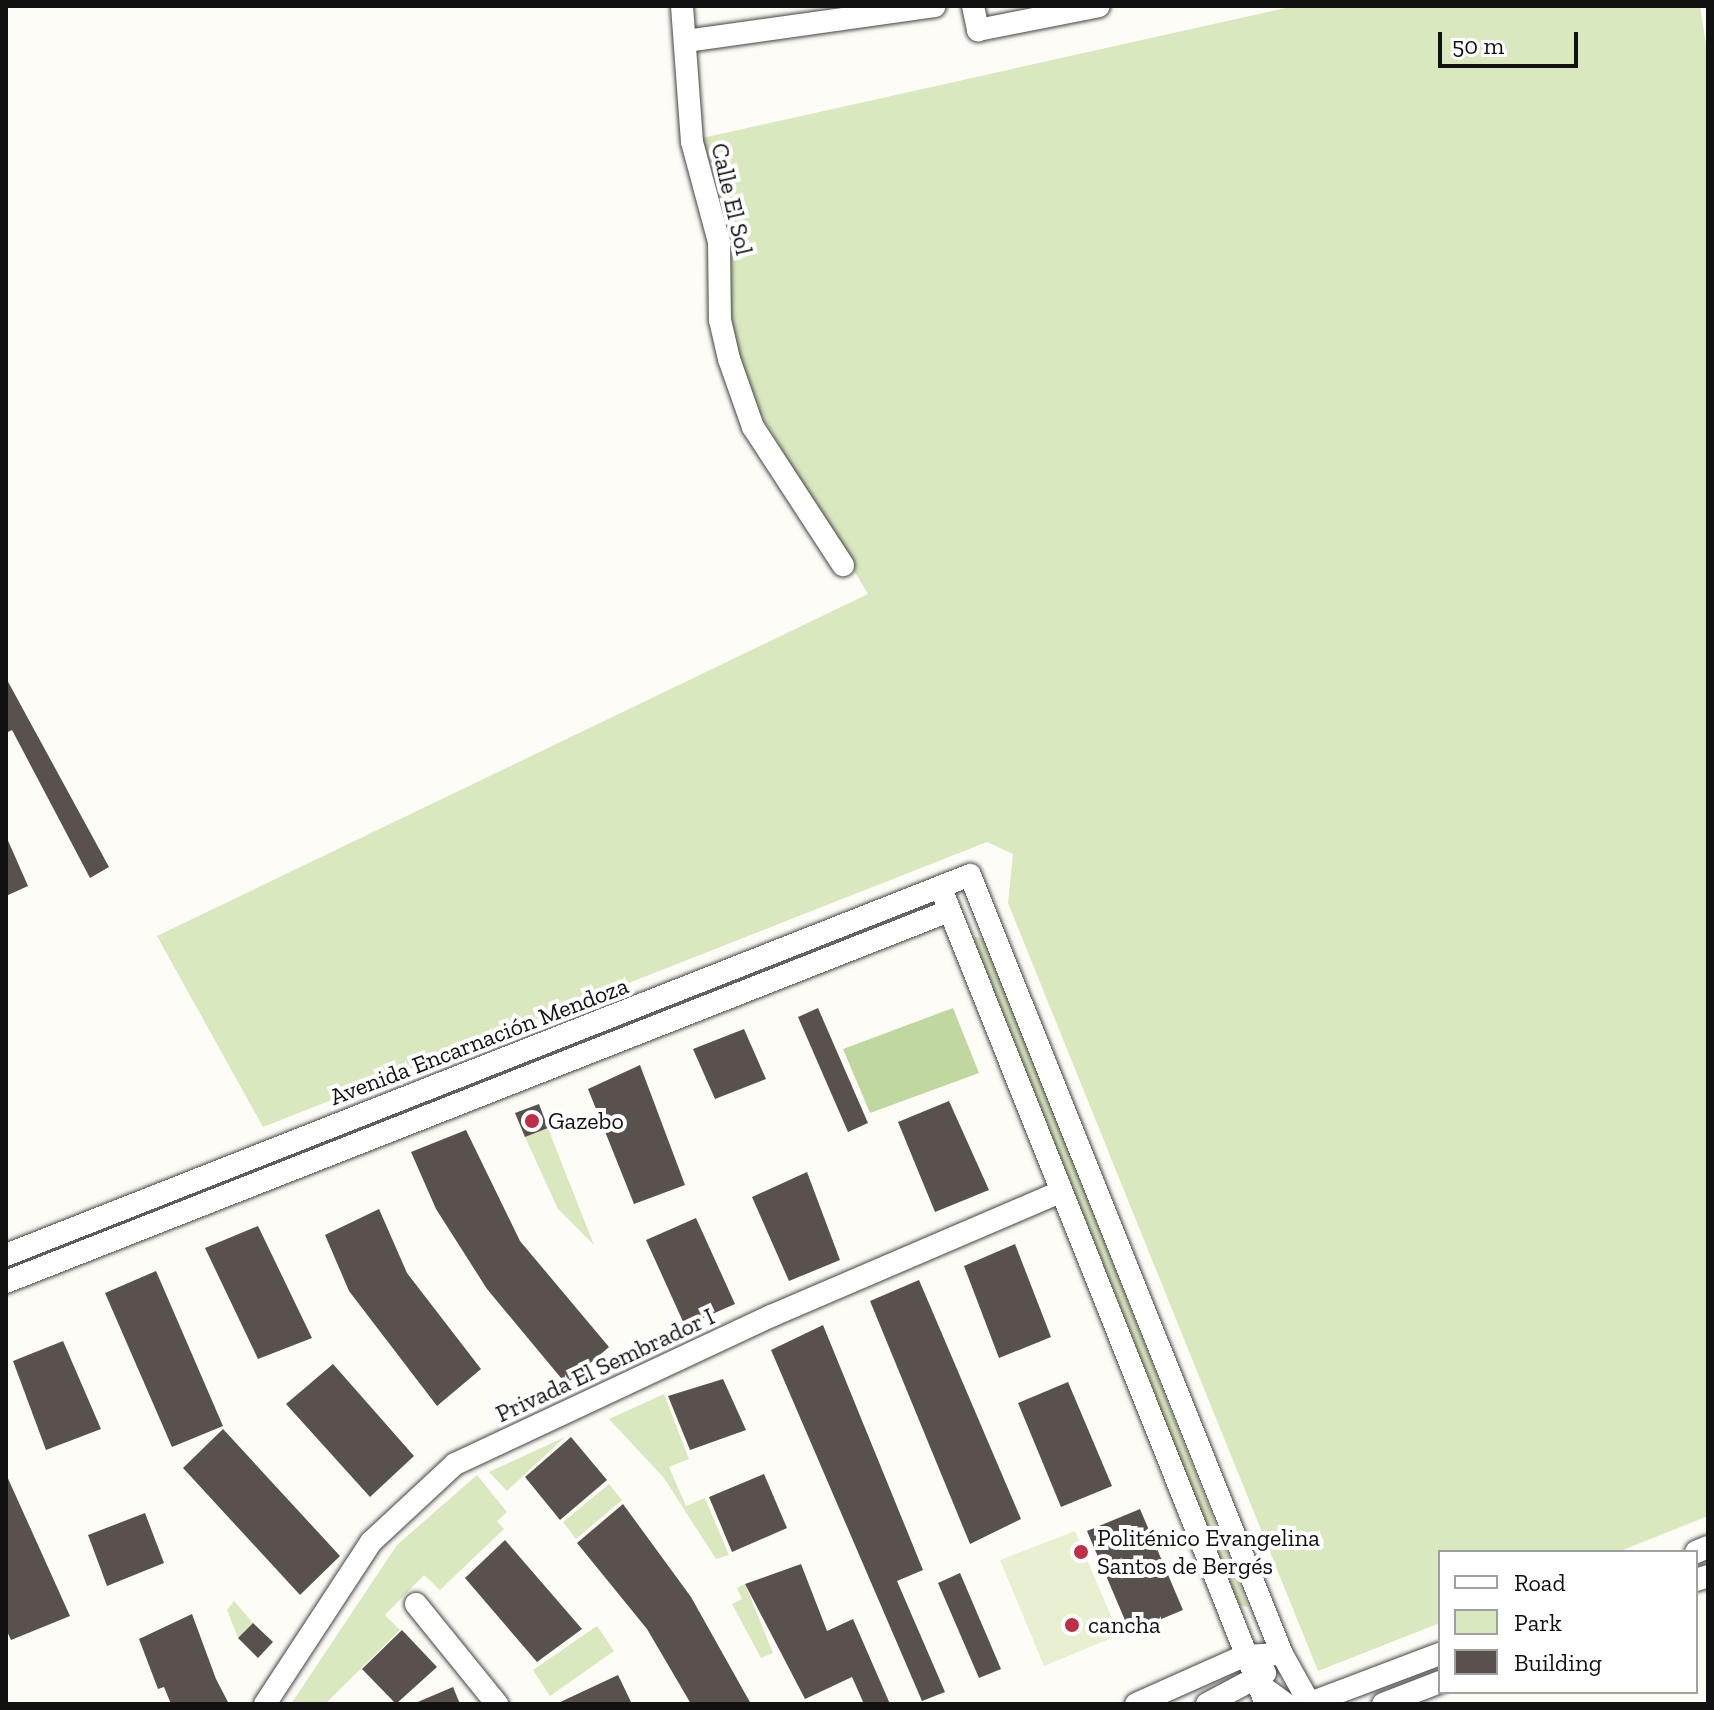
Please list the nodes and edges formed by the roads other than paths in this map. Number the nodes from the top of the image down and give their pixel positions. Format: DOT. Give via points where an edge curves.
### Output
graph roads {
  1 [pos="682,6"];
  2 [pos="935,6"];
  3 [pos="973,6"];
  4 [pos="1099,6"];
  5 [pos="686,41"];
  6 [pos="843,565"];
  7 [pos="940,888"];
  8 [pos="949,911"];
  9 [pos="1060,1192"];
  10 [pos="6,1255"];
  11 [pos="6,1282"];
  12 [pos="416,1604"];
  13 [pos="1282,1654"];
  14 [pos="1438,1655"];
  15 [pos="1244,1656"];
  16 [pos="1256,1683"];
  17 [pos="1438,1683"];
  18 [pos="1310,1703"];
  19 [pos="265,1704"];
  20 [pos="497,1704"];
  21 [pos="1136,1704"];
  22 [pos="1207,1704"];
  23 [pos="1266,1704"];
  24 [pos="1286,1704"];
  25 [pos="1383,1704"];
  1 -- 5 [label="street, Calle El Sol"];
  2 -- 5 [label="street"];
  3 -- 4 [label="street" via="978,30"];
  5 -- 6 [label="street, Calle El Sol" via="692,142 719,242 720,320 729,359 753,427"];
  7 -- 8 [label="street"];
  7 -- 10 [label="street, Avenida Encarnación Mendoza"];
  7 -- 13 [label="street, Avenida Encarnación Mendoza" via="970,875"];
  8 -- 9 [label="street"];
  8 -- 11 [label="street, Avenida Encarnación Mendoza"];
  9 -- 15 [label="street"];
  9 -- 19 [label="street, Privada El Sembrador I" via="771,1316 455,1464 371,1542"];
  12 -- 20 [label="street"];
  13 -- 15 [label="street"];
  13 -- 16 [label="street"];
  13 -- 18 [label="street"];
  14 -- 18 [label="street"];
  15 -- 16 [label="street"];
  15 -- 21 [label="street"];
  16 -- 22 [label="street"];
  16 -- 23 [label="street"];
  16 -- 24 [label="street"];
  17 -- 25 [label="street"];
}
